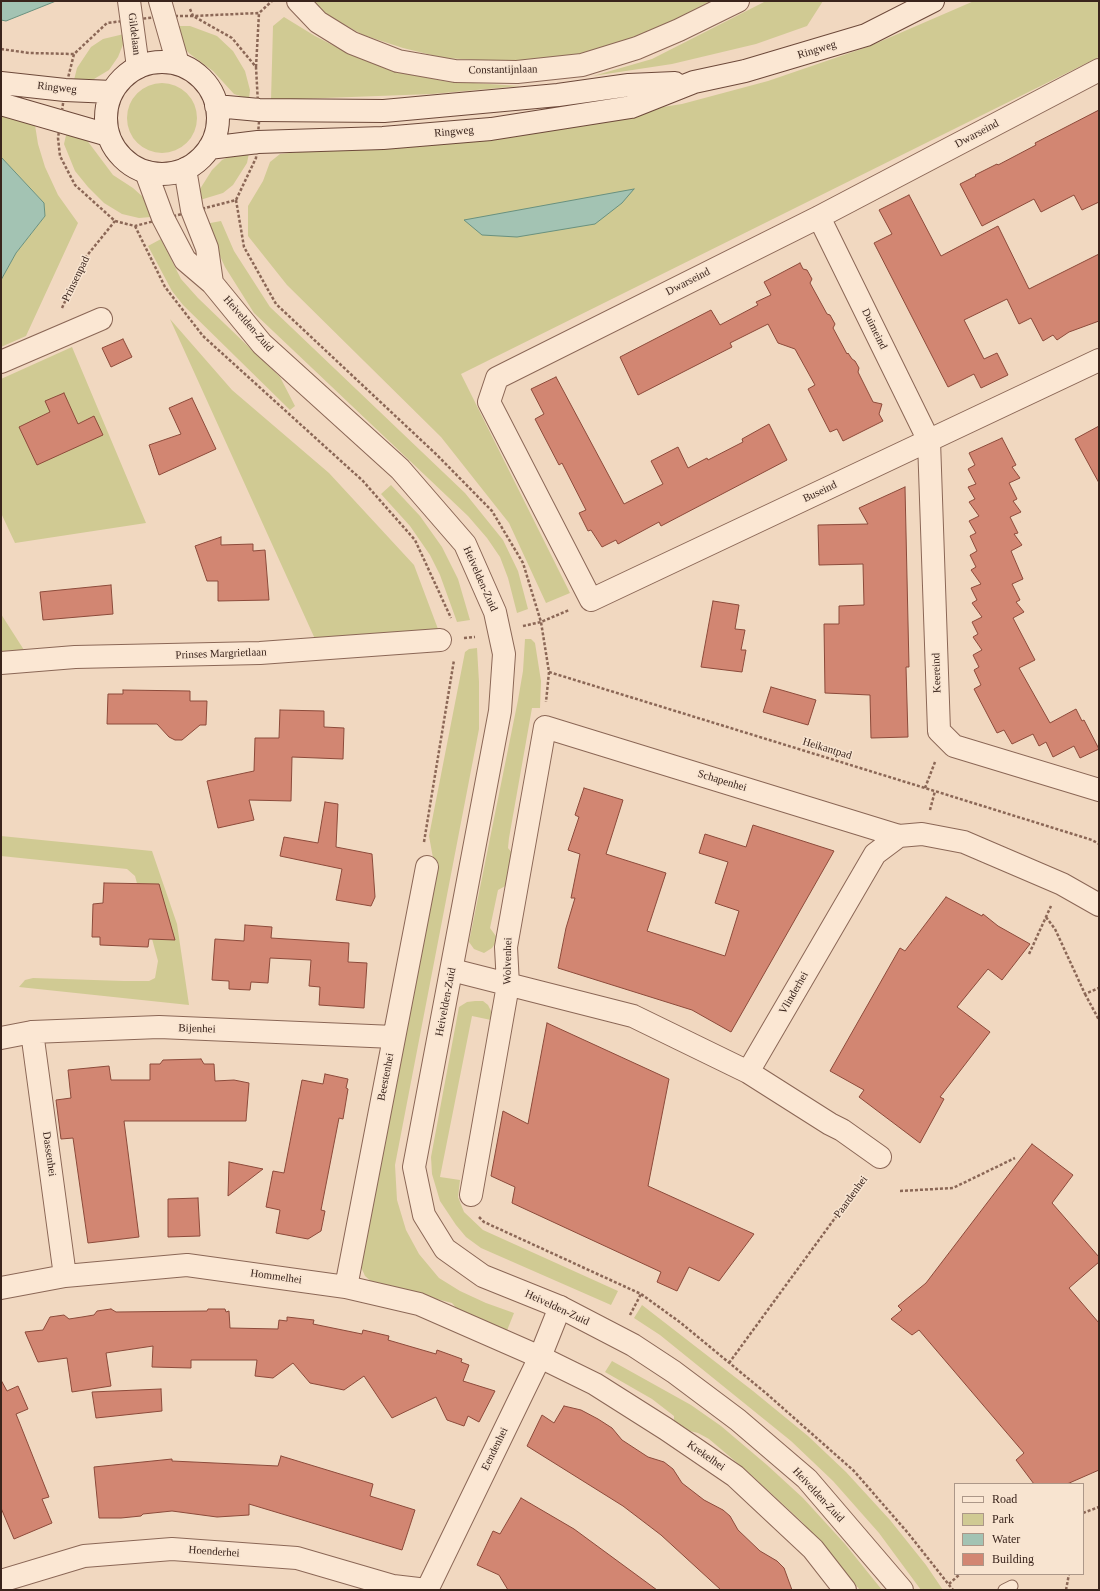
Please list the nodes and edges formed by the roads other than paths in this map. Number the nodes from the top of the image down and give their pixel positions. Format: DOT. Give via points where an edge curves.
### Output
graph roads {
  1 [pos="129,1"];
  2 [pos="160,1"];
  3 [pos="298,1"];
  4 [pos="738,1"];
  5 [pos="933,1"];
  6 [pos="178,64"];
  7 [pos="138,68"];
  8 [pos="1099,70"];
  9 [pos="694,82"];
  10 [pos="1,83"];
  11 [pos="112,92"];
  12 [pos="1,104"];
  13 [pos="216,106"];
  14 [pos="108,134"];
  15 [pos="209,148"];
  16 [pos="185,169"];
  17 [pos="146,172"];
  18 [pos="819,217"];
  19 [pos="212,283"];
  20 [pos="101,319"];
  21 [pos="1099,360"];
  22 [pos="1,362"];
  23 [pos="928,441"];
  24 [pos="591,600"];
  25 [pos="440,640"];
  26 [pos="1,663"];
  27 [pos="544,726"];
  28 [pos="1099,790"];
  29 [pos="899,836"];
  30 [pos="427,867"];
  31 [pos="1099,905"];
  32 [pos="452,970"];
  33 [pos="508,985"];
  34 [pos="32,1032"];
  35 [pos="394,1037"];
  36 [pos="1,1038"];
  37 [pos="748,1072"];
  38 [pos="880,1158"];
  39 [pos="471,1195"];
  40 [pos="65,1276"];
  41 [pos="346,1287"];
  42 [pos="1,1288"];
  43 [pos="560,1307"];
  44 [pos="540,1357"];
  45 [pos="1,1581"];
  46 [pos="427,1590"];
  47 [pos="845,1590"];
  48 [pos="902,1590"];
  1 -- 7 [label="street, Gildelaan"];
  2 -- 6 [label="street"];
  3 -- 4 [label="street, Constantijnlaan" via="318,22 352,43 398,61 455,71 517,72 582,66 637,48"];
  5 -- 9 [label="street, Ringweg" via="866,35 745,71"];
  6 -- 7 [label="street" via="158,62"];
  6 -- 13 [label="street" via="200,78 209,88"];
  7 -- 11 [label="street" via="119,82"];
  8 -- 18 [label="street, Dwarseind"];
  9 -- 13 [label="street, Ringweg" via="629,85 490,102 384,111 259,110"];
  9 -- 15 [label="street, Ringweg" via="631,106 491,129 382,138 258,142"];
  10 -- 11 [label="street, Ringweg"];
  11 -- 14 [label="street" via="106,113"];
  12 -- 14 [label="street"];
  13 -- 15 [label="street" via="217,128"];
  14 -- 17 [label="street" via="116,151 130,164"];
  15 -- 16 [label="street" via="195,164"];
  16 -- 17 [label="street" via="166,174"];
  16 -- 19 [label="street" via="192,210 207,248"];
  17 -- 19 [label="street, Heivelden-Zuid" via="163,218 185,260"];
  18 -- 23 [label="street, Duimeind"];
  18 -- 24 [label="street, Dwarseind" via="497,378 489,402"];
  19 -- 32 [label="street, Heivelden-Zuid" via="262,344 400,469 465,544 495,612 504,654 500,711"];
  20 -- 22 [label="street"];
  21 -- 23 [label="street, Buseind"];
  23 -- 24 [label="street, Buseind"];
  23 -- 28 [label="street, Keereind" via="938,731 954,746"];
  25 -- 26 [label="street, Prinses Margrietlaan" via="260,653 75,658"];
  27 -- 29 [label="street, Schapenhei"];
  27 -- 33 [label="street, Wolvenhei" via="506,947"];
  29 -- 31 [label="street" via="922,834 964,842 1062,884"];
  29 -- 37 [label="street, Vlinderhei" via="875,854"];
  30 -- 35 [label="street, Beestenhei"];
  32 -- 33 [label="street"];
  32 -- 43 [label="street, Heivelden-Zuid" via="414,1167 424,1215 445,1248 483,1276"];
  33 -- 37 [label="street" via="633,1016"];
  33 -- 39 [label="street, Wolvenhei"];
  34 -- 35 [label="street, Bijenhei" via="159,1027"];
  34 -- 36 [label="street, Bijenhei"];
  34 -- 40 [label="street, Dassenhei"];
  35 -- 41 [label="street, Beestenhei"];
  37 -- 38 [label="street" via="842,1130"];
  40 -- 41 [label="street, Hommelhei" via="187,1265"];
  40 -- 42 [label="street, Hommelhei"];
  41 -- 44 [label="street, Hommelhei" via="419,1304"];
  43 -- 44 [label="street, Eendenhei"];
  43 -- 48 [label="street, Heivelden-Zuid" via="633,1345 738,1420 807,1479"];
  44 -- 46 [label="street, Eendenhei"];
  44 -- 47 [label="street, Krekelhei" via="595,1384 735,1476 813,1549"];
  45 -- 46 [label="street, Hoenderhei" via="84,1556 172,1549 297,1558 393,1586"];
}
